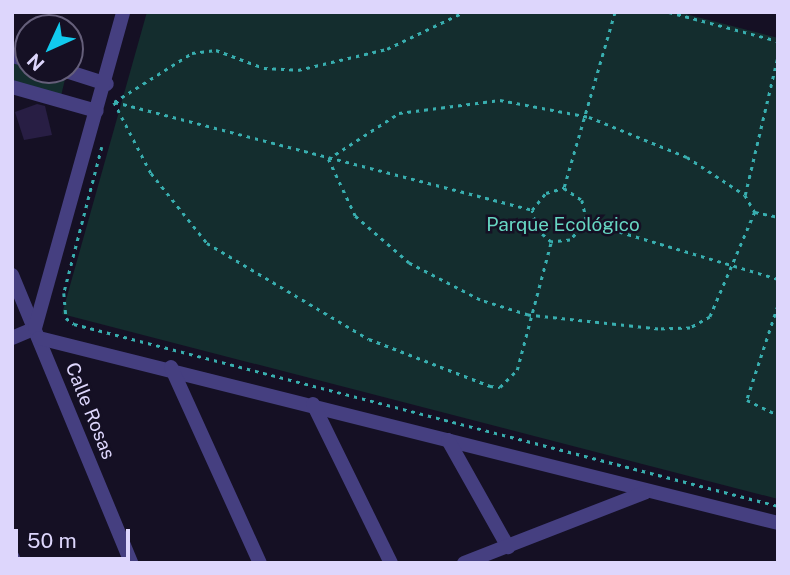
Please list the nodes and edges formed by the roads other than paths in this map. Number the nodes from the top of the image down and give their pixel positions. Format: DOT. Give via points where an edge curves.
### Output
graph roads {
  1 [pos="123,12"];
  2 [pos="84,77"];
  3 [pos="107,84"];
  4 [pos="12,86"];
  5 [pos="106,107"];
  6 [pos="12,275"];
  7 [pos="37,333"];
  8 [pos="12,338"];
  9 [pos="171,367"];
  10 [pos="313,404"];
  11 [pos="448,440"];
  12 [pos="646,492"];
  13 [pos="778,523"];
  14 [pos="508,547"];
  15 [pos="12,556"];
  16 [pos="15,563"];
  17 [pos="131,563"];
  18 [pos="260,563"];
  19 [pos="391,563"];
  20 [pos="464,563"];
  1 -- 3 [label="street"];
  2 -- 3 [label="street"];
  3 -- 5 [label="street"];
  4 -- 5 [label="street"];
  5 -- 7 [label="street"];
  6 -- 7 [label="street, Calle Rosas"];
  7 -- 8 [label="street"];
  7 -- 9 [label="street"];
  7 -- 17 [label="street, Calle Rosas"];
  9 -- 10 [label="street"];
  9 -- 18 [label="street"];
  10 -- 11 [label="street"];
  10 -- 19 [label="street"];
  11 -- 12 [label="street"];
  11 -- 14 [label="street"];
  12 -- 13 [label="street"];
  12 -- 14 [label="street"];
  14 -- 20 [label="street"];
  15 -- 16 [label="street"];
}
